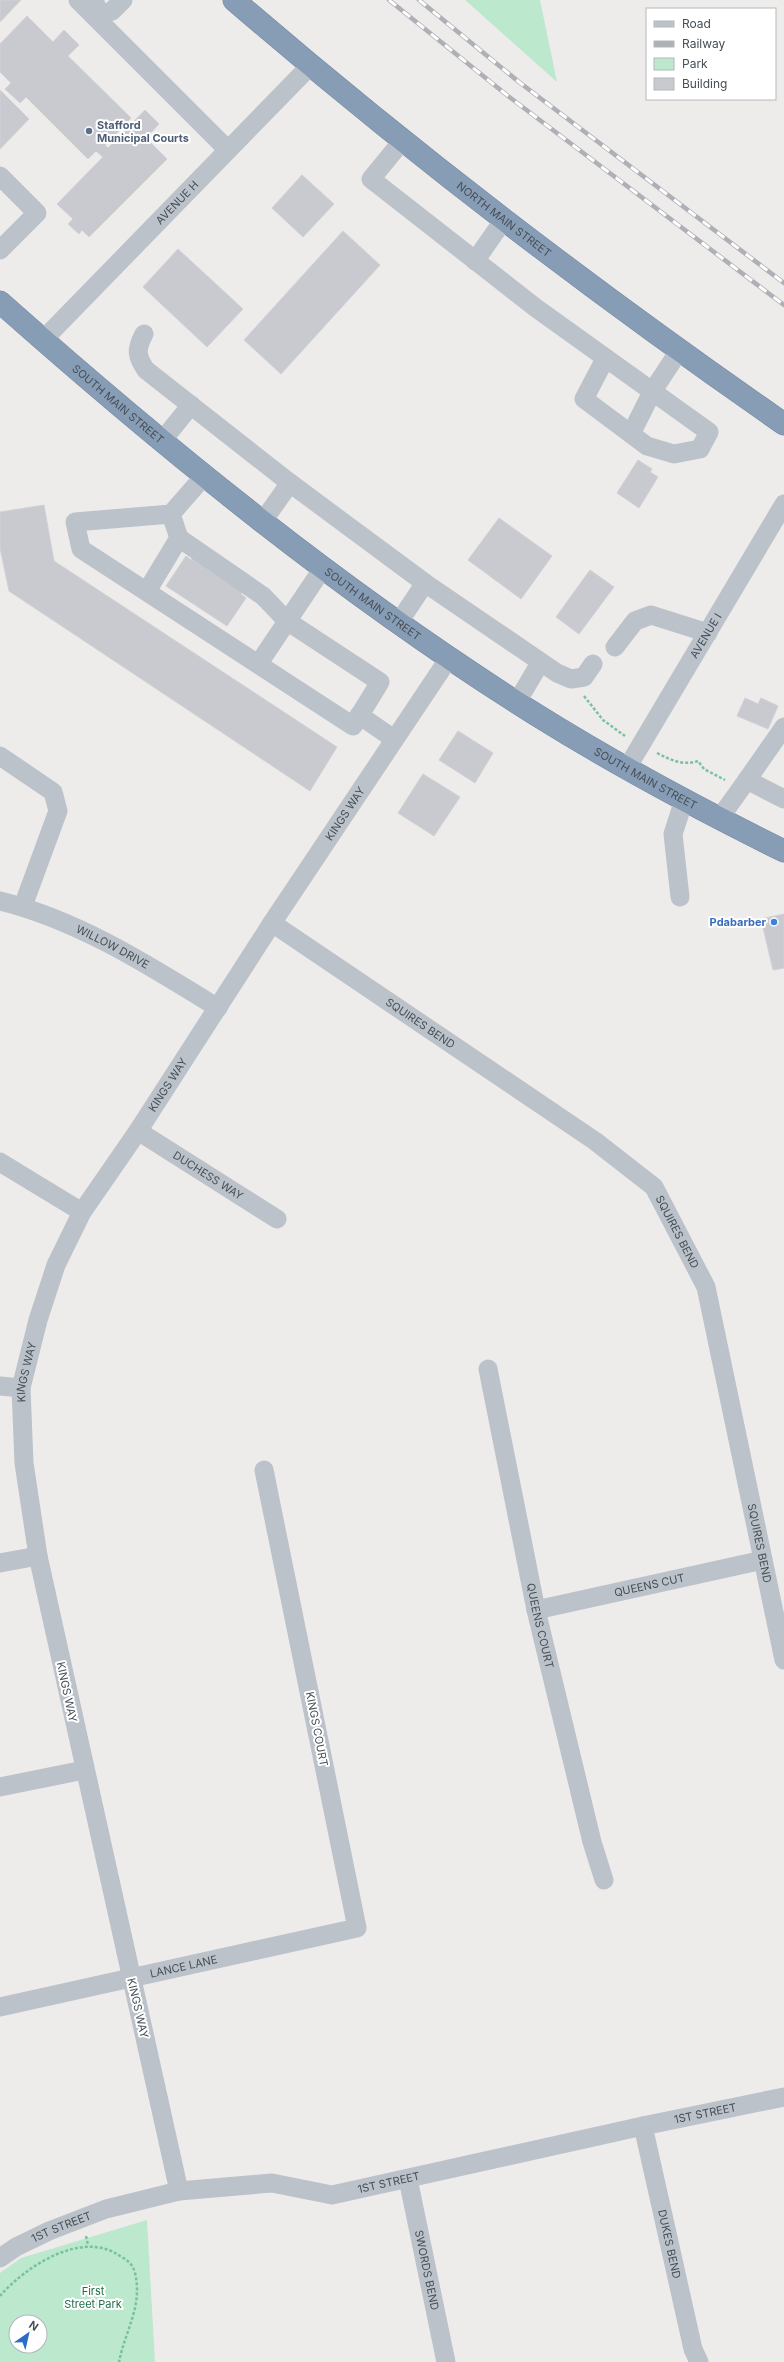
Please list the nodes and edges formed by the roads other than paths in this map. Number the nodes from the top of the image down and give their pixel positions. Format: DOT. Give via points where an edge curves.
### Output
graph roads {
  1 [pos="78,0"];
  2 [pos="123,0"];
  3 [pos="234,0"];
  4 [pos="95,8"];
  5 [pos="310,66"];
  6 [pos="403,140"];
  7 [pos="228,150"];
  8 [pos="0,176"];
  9 [pos="503,220"];
  10 [pos="0,250"];
  11 [pos="475,261"];
  12 [pos="0,302"];
  13 [pos="144,334"];
  14 [pos="43,340"];
  15 [pos="679,351"];
  16 [pos="606,358"];
  17 [pos="652,392"];
  18 [pos="191,406"];
  19 [pos="784,424"];
  20 [pos="630,434"];
  21 [pos="162,441"];
  22 [pos="205,475"];
  23 [pos="290,483"];
  24 [pos="784,504"];
  25 [pos="171,514"];
  26 [pos="263,521"];
  27 [pos="180,538"];
  28 [pos="323,568"];
  29 [pos="425,583"];
  30 [pos="147,591"];
  31 [pos="287,621"];
  32 [pos="399,622"];
  33 [pos="708,633"];
  34 [pos="615,647"];
  35 [pos="449,658"];
  36 [pos="259,663"];
  37 [pos="540,663"];
  38 [pos="593,664"];
  39 [pos="517,702"];
  40 [pos="359,715"];
  41 [pos="784,727"];
  42 [pos="394,739"];
  43 [pos="0,756"];
  44 [pos="627,768"];
  45 [pos="747,780"];
  46 [pos="784,799"];
  47 [pos="684,800"];
  48 [pos="719,819"];
  49 [pos="784,851"];
  50 [pos="680,897"];
  51 [pos="0,901"];
  52 [pos="23,906"];
  53 [pos="272,923"];
  54 [pos="218,1008"];
  55 [pos="138,1131"];
  56 [pos="0,1162"];
  57 [pos="82,1212"];
  58 [pos="277,1219"];
  59 [pos="488,1369"];
  60 [pos="0,1386"];
  61 [pos="21,1388"];
  62 [pos="264,1470"];
  63 [pos="38,1556"];
  64 [pos="763,1560"];
  65 [pos="0,1564"];
  66 [pos="536,1610"];
  67 [pos="784,1660"];
  68 [pos="84,1770"];
  69 [pos="0,1787"];
  70 [pos="604,1880"];
  71 [pos="297,1943"];
  72 [pos="132,1979"];
  73 [pos="0,2007"];
  74 [pos="784,2097"];
  75 [pos="643,2126"];
  76 [pos="408,2179"];
  77 [pos="180,2191"];
  78 [pos="0,2258"];
  79 [pos="446,2362"];
  80 [pos="699,2362"];
  1 -- 4 [label="street"];
  2 -- 4 [label="street" via="112,11"];
  3 -- 5 [label="highway, NORTH MAIN STREET"];
  4 -- 7 [label="street"];
  5 -- 6 [label="highway, NORTH MAIN STREET"];
  5 -- 7 [label="street, AVENUE H"];
  6 -- 9 [label="highway, NORTH MAIN STREET"];
  6 -- 11 [label="street" via="371,179"];
  7 -- 14 [label="street, AVENUE H"];
  8 -- 10 [label="street" via="37,213"];
  9 -- 11 [label="street"];
  9 -- 15 [label="highway, NORTH MAIN STREET"];
  11 -- 16 [label="street"];
  12 -- 14 [label="highway, SOUTH MAIN STREET"];
  13 -- 18 [label="street" via="137,346 137,358 146,370"];
  14 -- 21 [label="highway, SOUTH MAIN STREET"];
  15 -- 17 [label="street"];
  15 -- 19 [label="highway, NORTH MAIN STREET"];
  16 -- 17 [label="street"];
  16 -- 20 [label="street" via="584,399"];
  17 -- 20 [label="street"];
  17 -- 20 [label="street" via="709,432 703,444 700,449 674,454 647,446"];
  18 -- 21 [label="street"];
  18 -- 23 [label="street"];
  21 -- 22 [label="highway, SOUTH MAIN STREET"];
  22 -- 25 [label="street"];
  22 -- 26 [label="highway, SOUTH MAIN STREET"];
  23 -- 26 [label="street"];
  23 -- 29 [label="street"];
  24 -- 33 [label="street, AVENUE I"];
  25 -- 27 [label="street"];
  25 -- 30 [label="street" via="75,522 81,549"];
  26 -- 28 [label="highway, SOUTH MAIN STREET"];
  27 -- 30 [label="street"];
  27 -- 31 [label="street" via="263,596"];
  28 -- 31 [label="street"];
  28 -- 32 [label="highway, SOUTH MAIN STREET"];
  29 -- 32 [label="street"];
  29 -- 37 [label="street"];
  30 -- 36 [label="street"];
  31 -- 36 [label="street"];
  31 -- 40 [label="street" via="380,682"];
  32 -- 35 [label="highway, SOUTH MAIN STREET"];
  33 -- 34 [label="street" via="651,614 636,621"];
  33 -- 44 [label="street, AVENUE I"];
  35 -- 39 [label="highway, SOUTH MAIN STREET"];
  35 -- 42 [label="street, KINGS WAY"];
  36 -- 40 [label="street" via="353,726"];
  37 -- 38 [label="street" via="571,679 584,677"];
  37 -- 39 [label="street"];
  39 -- 44 [label="highway, SOUTH MAIN STREET"];
  40 -- 42 [label="street"];
  41 -- 45 [label="street"];
  42 -- 53 [label="street, KINGS WAY"];
  43 -- 52 [label="street" via="53,792 58,811"];
  44 -- 47 [label="highway, SOUTH MAIN STREET"];
  45 -- 46 [label="street"];
  45 -- 48 [label="street"];
  47 -- 48 [label="highway, SOUTH MAIN STREET"];
  47 -- 50 [label="street" via="673,834"];
  48 -- 49 [label="highway, SOUTH MAIN STREET"];
  51 -- 52 [label="street, WILLOW DRIVE"];
  52 -- 54 [label="street, WILLOW DRIVE" via="99,939"];
  53 -- 54 [label="street, KINGS WAY"];
  53 -- 64 [label="street, SQUIRES BEND" via="595,1141 654,1187 706,1287"];
  54 -- 55 [label="street, KINGS WAY"];
  55 -- 57 [label="street, KINGS WAY"];
  55 -- 58 [label="street, DUCHESS WAY"];
  56 -- 57 [label="street"];
  57 -- 61 [label="street, KINGS WAY" via="56,1265 38,1320"];
  59 -- 66 [label="street, QUEENS COURT"];
  60 -- 61 [label="street"];
  61 -- 63 [label="street, KINGS WAY" via="24,1463"];
  62 -- 71 [label="street, KINGS COURT" via="357,1928"];
  63 -- 65 [label="street"];
  63 -- 68 [label="street, KINGS WAY"];
  64 -- 66 [label="street, QUEENS CUT"];
  64 -- 67 [label="street, SQUIRES BEND"];
  66 -- 70 [label="street, QUEENS COURT" via="592,1842"];
  68 -- 69 [label="street"];
  68 -- 72 [label="street, KINGS WAY"];
  71 -- 72 [label="street, LANCE LANE"];
  72 -- 73 [label="street, LANCE LANE"];
  72 -- 77 [label="street, KINGS WAY"];
  74 -- 75 [label="street, 1ST STREET"];
  75 -- 76 [label="street, 1ST STREET"];
  75 -- 80 [label="street, DUKES BEND" via="693,2349"];
  76 -- 77 [label="street, 1ST STREET" via="332,2195 272,2183"];
  76 -- 79 [label="street, SWORDS BEND"];
  77 -- 78 [label="street, 1ST STREET" via="106,2209 49,2231"];
}
